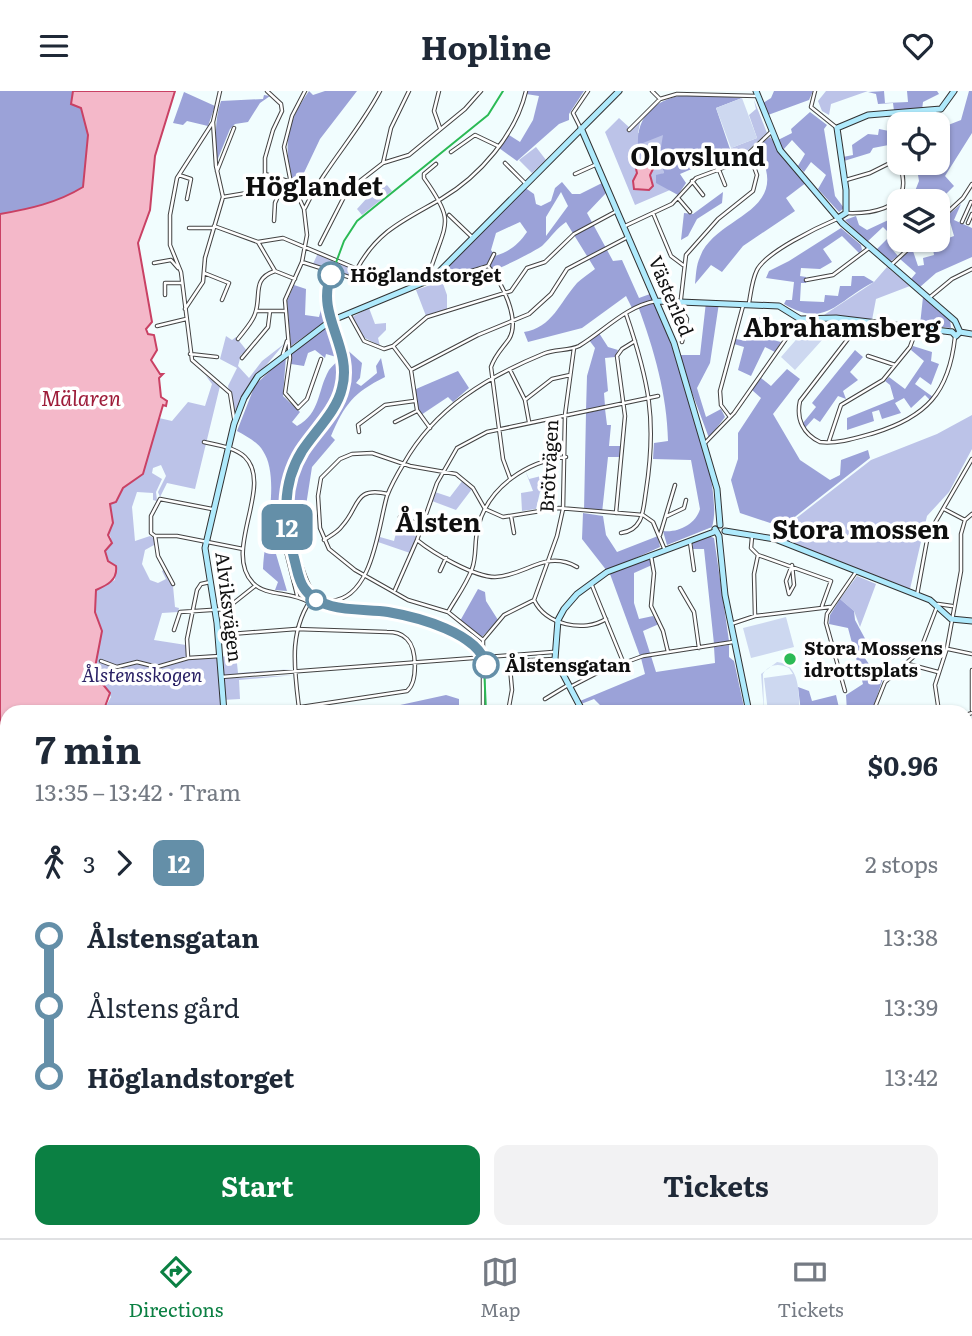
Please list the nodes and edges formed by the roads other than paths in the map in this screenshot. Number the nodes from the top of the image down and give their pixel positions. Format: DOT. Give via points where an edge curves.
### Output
graph roads {
  1 [pos="220,91"];
  2 [pos="267,91"];
  3 [pos="305,91"];
  4 [pos="380,91"];
  5 [pos="409,91"];
  6 [pos="439,91"];
  7 [pos="481,91"];
  8 [pos="526,91"];
  9 [pos="587,91"];
  10 [pos="619,91"];
  11 [pos="652,91"];
  12 [pos="815,91"];
  13 [pos="954,91"];
  14 [pos="757,93"];
  15 [pos="660,99"];
  16 [pos="213,122"];
  17 [pos="234,128"];
  18 [pos="580,128"];
  19 [pos="837,128"];
  20 [pos="440,129"];
  21 [pos="629,130"];
  22 [pos="771,132"];
  23 [pos="498,146"];
  24 [pos="451,152"];
  25 [pos="743,157"];
  26 [pos="383,163"];
  27 [pos="505,163"];
  28 [pos="436,164"];
  29 [pos="598,164"];
  30 [pos="719,170"];
  31 [pos="217,172"];
  32 [pos="265,174"];
  33 [pos="575,174"];
  34 [pos="179,175"];
  35 [pos="845,180"];
  36 [pos="692,181"];
  37 [pos="284,182"];
  38 [pos="291,182"];
  39 [pos="525,183"];
  40 [pos="725,184"];
  41 [pos="972,184"];
  42 [pos="703,195"];
  43 [pos="223,197"];
  44 [pos="678,198"];
  45 [pos="963,198"];
  46 [pos="187,199"];
  47 [pos="439,200"];
  48 [pos="972,202"];
  49 [pos="304,209"];
  50 [pos="950,210"];
  51 [pos="618,211"];
  52 [pos="690,212"];
  53 [pos="653,213"];
  54 [pos="846,213"];
  55 [pos="972,214"];
  56 [pos="449,215"];
  57 [pos="838,218"];
  58 [pos="274,221"];
  59 [pos="962,222"];
  60 [pos="968,223"];
  61 [pos="625,226"];
  62 [pos="214,227"];
  63 [pos="189,228"];
  64 [pos="472,237"];
  65 [pos="629,237"];
  66 [pos="258,242"];
  67 [pos="320,244"];
  68 [pos="306,248"];
  69 [pos="869,248"];
  70 [pos="905,252"];
  71 [pos="494,254"];
  72 [pos="302,262"];
  73 [pos="154,263"];
  74 [pos="683,265"];
  75 [pos="890,265"];
  76 [pos="488,266"];
  77 [pos="357,269"];
  78 [pos="972,269"];
  79 [pos="180,271"];
  80 [pos="275,271"];
  81 [pos="204,273"];
  82 [pos="295,279"];
  83 [pos="432,279"];
  84 [pos="806,280"];
  85 [pos="182,283"];
  86 [pos="504,293"];
  87 [pos="164,295"];
  88 [pos="929,298"];
  89 [pos="680,299"];
  90 [pos="222,300"];
  91 [pos="656,301"];
  92 [pos="746,306"];
  93 [pos="185,309"];
  94 [pos="256,311"];
  95 [pos="270,311"];
  96 [pos="286,311"];
  97 [pos="349,313"];
  98 [pos="625,314"];
  99 [pos="187,319"];
  100 [pos="800,319"];
  101 [pos="512,321"];
  102 [pos="861,321"];
  103 [pos="157,326"];
  104 [pos="917,328"];
  105 [pos="956,332"];
  106 [pos="972,334"];
  107 [pos="238,338"];
  108 [pos="635,341"];
  109 [pos="682,342"];
  110 [pos="393,346"];
  111 [pos="574,348"];
  112 [pos="286,352"];
  113 [pos="190,354"];
  114 [pos="868,356"];
  115 [pos="217,357"];
  116 [pos="242,358"];
  117 [pos="321,359"];
  118 [pos="895,365"];
  119 [pos="411,370"];
  120 [pos="510,370"];
  121 [pos="570,375"];
  122 [pos="492,377"];
  123 [pos="658,396"];
  124 [pos="650,398"];
  125 [pos="524,400"];
  126 [pos="414,401"];
  127 [pos="624,403"];
  128 [pos="417,411"];
  129 [pos="565,415"];
  130 [pos="730,417"];
  131 [pos="395,422"];
  132 [pos="235,423"];
  133 [pos="530,423"];
  134 [pos="430,428"];
  135 [pos="357,429"];
  136 [pos="499,430"];
  137 [pos="204,442"];
  138 [pos="829,443"];
  139 [pos="704,444"];
  140 [pos="228,448"];
  141 [pos="566,457"];
  142 [pos="972,459"];
  143 [pos="404,464"];
  144 [pos="442,472"];
  145 [pos="510,478"];
  146 [pos="675,485"];
  147 [pos="388,494"];
  148 [pos="686,500"];
  149 [pos="943,508"];
  150 [pos="212,509"];
  151 [pos="485,509"];
  152 [pos="563,509"];
  153 [pos="616,514"];
  154 [pos="972,514"];
  155 [pos="643,515"];
  156 [pos="510,516"];
  157 [pos="667,516"];
  158 [pos="400,517"];
  159 [pos="965,520"];
  160 [pos="422,525"];
  161 [pos="720,525"];
  162 [pos="725,531"];
  163 [pos="514,533"];
  164 [pos="621,534"];
  165 [pos="717,534"];
  166 [pos="753,534"];
  167 [pos="660,535"];
  168 [pos="155,536"];
  169 [pos="324,540"];
  170 [pos="417,540"];
  171 [pos="690,540"];
  172 [pos="205,544"];
  173 [pos="243,549"];
  174 [pos="665,550"];
  175 [pos="286,551"];
  176 [pos="651,555"];
  177 [pos="758,555"];
  178 [pos="446,558"];
  179 [pos="547,560"];
  180 [pos="300,562"];
  181 [pos="792,565"];
  182 [pos="577,567"];
  183 [pos="472,569"];
  184 [pos="694,570"];
  185 [pos="440,571"];
  186 [pos="856,572"];
  187 [pos="364,575"];
  188 [pos="210,582"];
  189 [pos="591,583"];
  190 [pos="173,584"];
  191 [pos="255,586"];
  192 [pos="680,588"];
  193 [pos="394,592"];
  194 [pos="315,594"];
  195 [pos="297,595"];
  196 [pos="917,595"];
  197 [pos="534,600"];
  198 [pos="308,602"];
  199 [pos="938,604"];
  200 [pos="822,606"];
  201 [pos="953,606"];
  202 [pos="832,608"];
  203 [pos="215,611"];
  204 [pos="448,612"];
  205 [pos="193,613"];
  206 [pos="755,616"];
  207 [pos="606,619"];
  208 [pos="951,619"];
  209 [pos="558,620"];
  210 [pos="972,621"];
  211 [pos="731,624"];
  212 [pos="296,629"];
  213 [pos="174,630"];
  214 [pos="218,635"];
  215 [pos="483,640"];
  216 [pos="734,642"];
  217 [pos="699,648"];
  218 [pos="947,648"];
  219 [pos="668,652"];
  220 [pos="972,654"];
  221 [pos="220,656"];
  222 [pos="509,656"];
  223 [pos="554,656"];
  224 [pos="188,658"];
  225 [pos="481,658"];
  226 [pos="101,661"];
  227 [pos="510,661"];
  228 [pos="414,663"];
  229 [pos="624,664"];
  230 [pos="908,664"];
  231 [pos="972,670"];
  232 [pos="295,672"];
  233 [pos="938,672"];
  234 [pos="221,677"];
  235 [pos="569,686"];
  236 [pos="845,691"];
  237 [pos="545,699"];
  238 [pos="223,705"];
  239 [pos="299,705"];
  240 [pos="318,705"];
  241 [pos="483,705"];
  242 [pos="509,705"];
  243 [pos="579,705"];
  244 [pos="748,705"];
  245 [pos="875,705"];
  246 [pos="937,705"];
  247 [pos="972,705"];
  1 -- 16 [label="street"];
  2 -- 32 [label="street" via="282,110 267,149"];
  3 -- 38 [label="street" via="284,146"];
  4 -- 49 [label="street" via="320,177"];
  5 -- 26 [label="street" via="391,128"];
  6 -- 20 [label="street" via="434,111"];
  7 -- 20 [label="street"];
  8 -- 23 [label="street" via="515,123"];
  9 -- 18 [label="street" via="573,113"];
  10 -- 18 [label="street"];
  11 -- 15 [label="street"];
  12 -- 19 [label="street" via="811,107"];
  13 -- 19 [label="street" via="941,109 868,115"];
  14 -- 15 [label="street" via="686,93"];
  14 -- 22 [label="street"];
  15 -- 21 [label="street"];
  16 -- 31 [label="street"];
  16 -- 34 [label="street"];
  17 -- 31 [label="street"];
  18 -- 29 [label="street, Västerled"];
  18 -- 39 [label="street"];
  19 -- 35 [label="street"];
  20 -- 26 [label="street" via="409,155"];
  22 -- 57 [label="street" via="784,155"];
  22 -- 74 [label="street" via="749,153 757,175 751,194 690,247"];
  23 -- 24 [label="street" via="475,135"];
  23 -- 47 [label="street" via="470,177"];
  25 -- 30 [label="street"];
  26 -- 67 [label="street" via="347,191"];
  27 -- 39 [label="street"];
  28 -- 47 [label="street" via="424,178"];
  29 -- 33 [label="street"];
  29 -- 51 [label="street, Västerled"];
  30 -- 36 [label="street"];
  30 -- 40 [label="street"];
  31 -- 43 [label="street"];
  32 -- 37 [label="street"];
  32 -- 43 [label="street" via="247,193"];
  34 -- 46 [label="street" via="191,179"];
  34 -- 79 [label="street" via="173,188 170,245"];
  35 -- 54 [label="street"];
  35 -- 54 [label="street" via="892,162 900,168 904,184 889,207"];
  36 -- 42 [label="street"];
  36 -- 44 [label="street"];
  37 -- 38 [label="street"];
  37 -- 58 [label="street" via="275,203"];
  38 -- 49 [label="street"];
  39 -- 64 [label="street"];
  41 -- 45 [label="street"];
  43 -- 62 [label="street"];
  44 -- 52 [label="street"];
  44 -- 53 [label="street"];
  45 -- 48 [label="street"];
  45 -- 50 [label="street"];
  47 -- 77 [label="street" via="376,240"];
  47 -- 83 [label="street" via="446,220 430,271"];
  48 -- 59 [label="street"];
  49 -- 68 [label="street"];
  51 -- 61 [label="street, Västerled"];
  51 -- 86 [label="street" via="574,234 545,262 527,268"];
  53 -- 61 [label="street"];
  53 -- 74 [label="street" via="671,255"];
  54 -- 57 [label="street"];
  55 -- 60 [label="street"];
  56 -- 64 [label="street"];
  57 -- 69 [label="street"];
  57 -- 92 [label="street" via="761,264"];
  61 -- 65 [label="street, Västerled"];
  62 -- 63 [label="street"];
  62 -- 66 [label="street"];
  62 -- 81 [label="street"];
  64 -- 83 [label="street"];
  65 -- 91 [label="street, Västerled"];
  65 -- 101 [label="street" via="567,269 543,303"];
  66 -- 68 [label="street" via="276,237"];
  66 -- 80 [label="street"];
  68 -- 72 [label="street"];
  68 -- 77 [label="street"];
  69 -- 75 [label="street"];
  69 -- 84 [label="street" via="828,278"];
  70 -- 75 [label="street"];
  71 -- 76 [label="street"];
  72 -- 77 [label="street" via="352,278"];
  72 -- 82 [label="street"];
  73 -- 79 [label="street" via="171,260"];
  74 -- 89 [label="street"];
  75 -- 88 [label="street"];
  76 -- 83 [label="street"];
  76 -- 86 [label="street"];
  78 -- 88 [label="street"];
  79 -- 85 [label="street"];
  80 -- 82 [label="street"];
  80 -- 94 [label="street" via="265,274 259,283"];
  81 -- 90 [label="street" via="229,283"];
  81 -- 93 [label="street"];
  82 -- 96 [label="street" via="287,293"];
  83 -- 97 [label="street, Alviksvägen"];
  85 -- 87 [label="street" via="165,283"];
  85 -- 93 [label="street"];
  86 -- 101 [label="street"];
  86 -- 110 [label="street" via="427,317"];
  88 -- 105 [label="street" via="955,321"];
  89 -- 91 [label="street"];
  89 -- 92 [label="street"];
  89 -- 109 [label="street" via="687,319"];
  91 -- 98 [label="street"];
  91 -- 139 [label="street, Västerled" via="685,373"];
  92 -- 100 [label="street" via="781,306"];
  92 -- 130 [label="street" via="720,391 721,405"];
  93 -- 99 [label="street"];
  94 -- 95 [label="street"];
  94 -- 107 [label="street"];
  95 -- 96 [label="street"];
  95 -- 116 [label="street" via="268,327"];
  96 -- 112 [label="street"];
  97 -- 110 [label="street" via="365,341 384,349"];
  97 -- 112 [label="street, Alviksvägen"];
  98 -- 108 [label="street"];
  98 -- 111 [label="street"];
  99 -- 103 [label="street"];
  99 -- 113 [label="street"];
  100 -- 102 [label="street"];
  100 -- 130 [label="street"];
  101 -- 119 [label="street"];
  101 -- 122 [label="street" via="509,338 493,359"];
  102 -- 104 [label="street"];
  102 -- 138 [label="street" via="799,405 805,431 816,441"];
  104 -- 105 [label="street"];
  104 -- 118 [label="street" via="910,347"];
  105 -- 106 [label="street"];
  105 -- 138 [label="street" via="940,390 922,412 899,425"];
  108 -- 124 [label="street"];
  108 -- 127 [label="street" via="617,356"];
  110 -- 119 [label="street"];
  111 -- 120 [label="street" via="543,353"];
  111 -- 121 [label="street, Brötvägen"];
  112 -- 117 [label="street" via="290,358 285,393 298,408 307,399"];
  112 -- 132 [label="street, Alviksvägen" via="252,384"];
  113 -- 115 [label="street"];
  113 -- 132 [label="street" via="197,367 230,393"];
  114 -- 118 [label="street"];
  118 -- 138 [label="street" via="876,387 841,405"];
  119 -- 126 [label="street"];
  120 -- 122 [label="street"];
  120 -- 125 [label="street"];
  121 -- 125 [label="street" via="552,379"];
  121 -- 129 [label="street, Brötvägen"];
  122 -- 134 [label="street" via="463,395"];
  122 -- 136 [label="street"];
  123 -- 124 [label="street"];
  124 -- 127 [label="street"];
  124 -- 155 [label="street" via="652,446"];
  125 -- 133 [label="street"];
  126 -- 128 [label="street"];
  126 -- 135 [label="street" via="389,403"];
  127 -- 129 [label="street"];
  127 -- 153 [label="street"];
  128 -- 131 [label="street"];
  128 -- 134 [label="street"];
  129 -- 133 [label="street"];
  129 -- 141 [label="street, Brötvägen"];
  130 -- 139 [label="street"];
  132 -- 140 [label="street, Alviksvägen"];
  133 -- 136 [label="street"];
  134 -- 143 [label="street"];
  136 -- 144 [label="street" via="457,448"];
  136 -- 145 [label="street"];
  137 -- 140 [label="street"];
  139 -- 161 [label="street, Västerled" via="717,489"];
  140 -- 150 [label="street, Alviksvägen"];
  140 -- 173 [label="street" via="245,457 252,471"];
  141 -- 145 [label="street" via="543,460"];
  141 -- 152 [label="street, Brötvägen"];
  142 -- 149 [label="street"];
  143 -- 144 [label="street"];
  143 -- 147 [label="street"];
  143 -- 169 [label="street" via="363,453 342,458 325,473 317,512"];
  144 -- 151 [label="street" via="465,480"];
  144 -- 160 [label="street"];
  145 -- 151 [label="street"];
  146 -- 157 [label="street"];
  147 -- 169 [label="street" via="362,496 344,525"];
  147 -- 187 [label="street"];
  148 -- 157 [label="street" via="684,508"];
  149 -- 159 [label="street"];
  149 -- 196 [label="street" via="928,535"];
  150 -- 168 [label="street" via="160,499 150,523"];
  150 -- 172 [label="street, Alviksvägen"];
  151 -- 156 [label="street"];
  151 -- 183 [label="street" via="478,524"];
  152 -- 153 [label="street"];
  152 -- 156 [label="street"];
  152 -- 179 [label="street, Brötvägen"];
  153 -- 155 [label="street"];
  154 -- 159 [label="street"];
  155 -- 164 [label="street" via="634,529"];
  155 -- 167 [label="street"];
  156 -- 163 [label="street"];
  157 -- 167 [label="street"];
  158 -- 160 [label="street"];
  159 -- 201 [label="street"];
  160 -- 170 [label="street"];
  161 -- 162 [label="street"];
  161 -- 165 [label="street"];
  162 -- 165 [label="street"];
  162 -- 166 [label="street"];
  165 -- 171 [label="street"];
  165 -- 211 [label="street"];
  166 -- 177 [label="street" via="751,548"];
  166 -- 186 [label="street"];
  167 -- 174 [label="street"];
  168 -- 172 [label="street"];
  168 -- 190 [label="street" via="158,556"];
  169 -- 187 [label="street" via="332,552"];
  170 -- 178 [label="street"];
  170 -- 193 [label="street"];
  171 -- 174 [label="street"];
  171 -- 184 [label="street"];
  172 -- 173 [label="street"];
  172 -- 188 [label="street, Alviksvägen"];
  173 -- 191 [label="street" via="244,567"];
  174 -- 176 [label="street"];
  175 -- 195 [label="street"];
  176 -- 189 [label="street"];
  176 -- 219 [label="street" via="651,605"];
  177 -- 181 [label="street"];
  177 -- 206 [label="street"];
  178 -- 183 [label="street"];
  178 -- 185 [label="street"];
  179 -- 182 [label="street"];
  179 -- 183 [label="street" via="498,577"];
  179 -- 197 [label="street, Brötvägen"];
  180 -- 194 [label="street" via="305,581"];
  181 -- 181 [label="street" via="786,581 789,594 794,582"];
  181 -- 200 [label="street" via="831,580"];
  183 -- 204 [label="street"];
  186 -- 196 [label="street"];
  186 -- 202 [label="street"];
  187 -- 193 [label="street"];
  187 -- 194 [label="street" via="341,599 331,601"];
  188 -- 203 [label="street, Alviksvägen"];
  188 -- 205 [label="street" via="197,590"];
  189 -- 207 [label="street"];
  189 -- 209 [label="street"];
  191 -- 195 [label="street"];
  191 -- 203 [label="street" via="229,607"];
  192 -- 217 [label="street" via="694,612"];
  193 -- 204 [label="street"];
  194 -- 198 [label="street"];
  195 -- 198 [label="street"];
  196 -- 199 [label="street"];
  197 -- 209 [label="street" via="541,611"];
  197 -- 215 [label="street" via="504,615"];
  198 -- 212 [label="street"];
  199 -- 201 [label="street"];
  199 -- 208 [label="street"];
  199 -- 230 [label="street" via="920,651"];
  200 -- 202 [label="street"];
  200 -- 206 [label="street"];
  201 -- 208 [label="street"];
  202 -- 236 [label="street" via="826,623"];
  203 -- 205 [label="street"];
  203 -- 214 [label="street, Alviksvägen"];
  204 -- 215 [label="street"];
  205 -- 213 [label="street" via="180,612"];
  205 -- 224 [label="street"];
  206 -- 211 [label="street"];
  207 -- 209 [label="street" via="587,627"];
  207 -- 229 [label="street"];
  208 -- 210 [label="street"];
  208 -- 218 [label="street"];
  209 -- 223 [label="street"];
  211 -- 216 [label="street"];
  212 -- 214 [label="street"];
  212 -- 228 [label="street" via="396,632 410,643"];
  212 -- 232 [label="street"];
  214 -- 221 [label="street, Alviksvägen"];
  215 -- 225 [label="street"];
  216 -- 217 [label="street"];
  216 -- 244 [label="street"];
  217 -- 219 [label="street"];
  218 -- 220 [label="street"];
  218 -- 233 [label="street"];
  219 -- 229 [label="street"];
  221 -- 224 [label="street"];
  221 -- 234 [label="street, Alviksvägen"];
  222 -- 223 [label="street"];
  222 -- 225 [label="street"];
  222 -- 227 [label="street"];
  223 -- 227 [label="street"];
  223 -- 235 [label="street"];
  224 -- 226 [label="street" via="157,667 137,662 117,667"];
  225 -- 228 [label="street"];
  225 -- 241 [label="street"];
  227 -- 242 [label="street"];
  228 -- 232 [label="street"];
  228 -- 240 [label="street" via="414,682 407,691"];
  229 -- 235 [label="street"];
  230 -- 233 [label="street"];
  230 -- 245 [label="street" via="885,682"];
  231 -- 247 [label="street"];
  232 -- 234 [label="street"];
  232 -- 239 [label="street"];
  233 -- 246 [label="street"];
  234 -- 238 [label="street, Alviksvägen"];
  235 -- 237 [label="street"];
  235 -- 243 [label="street"];
}
